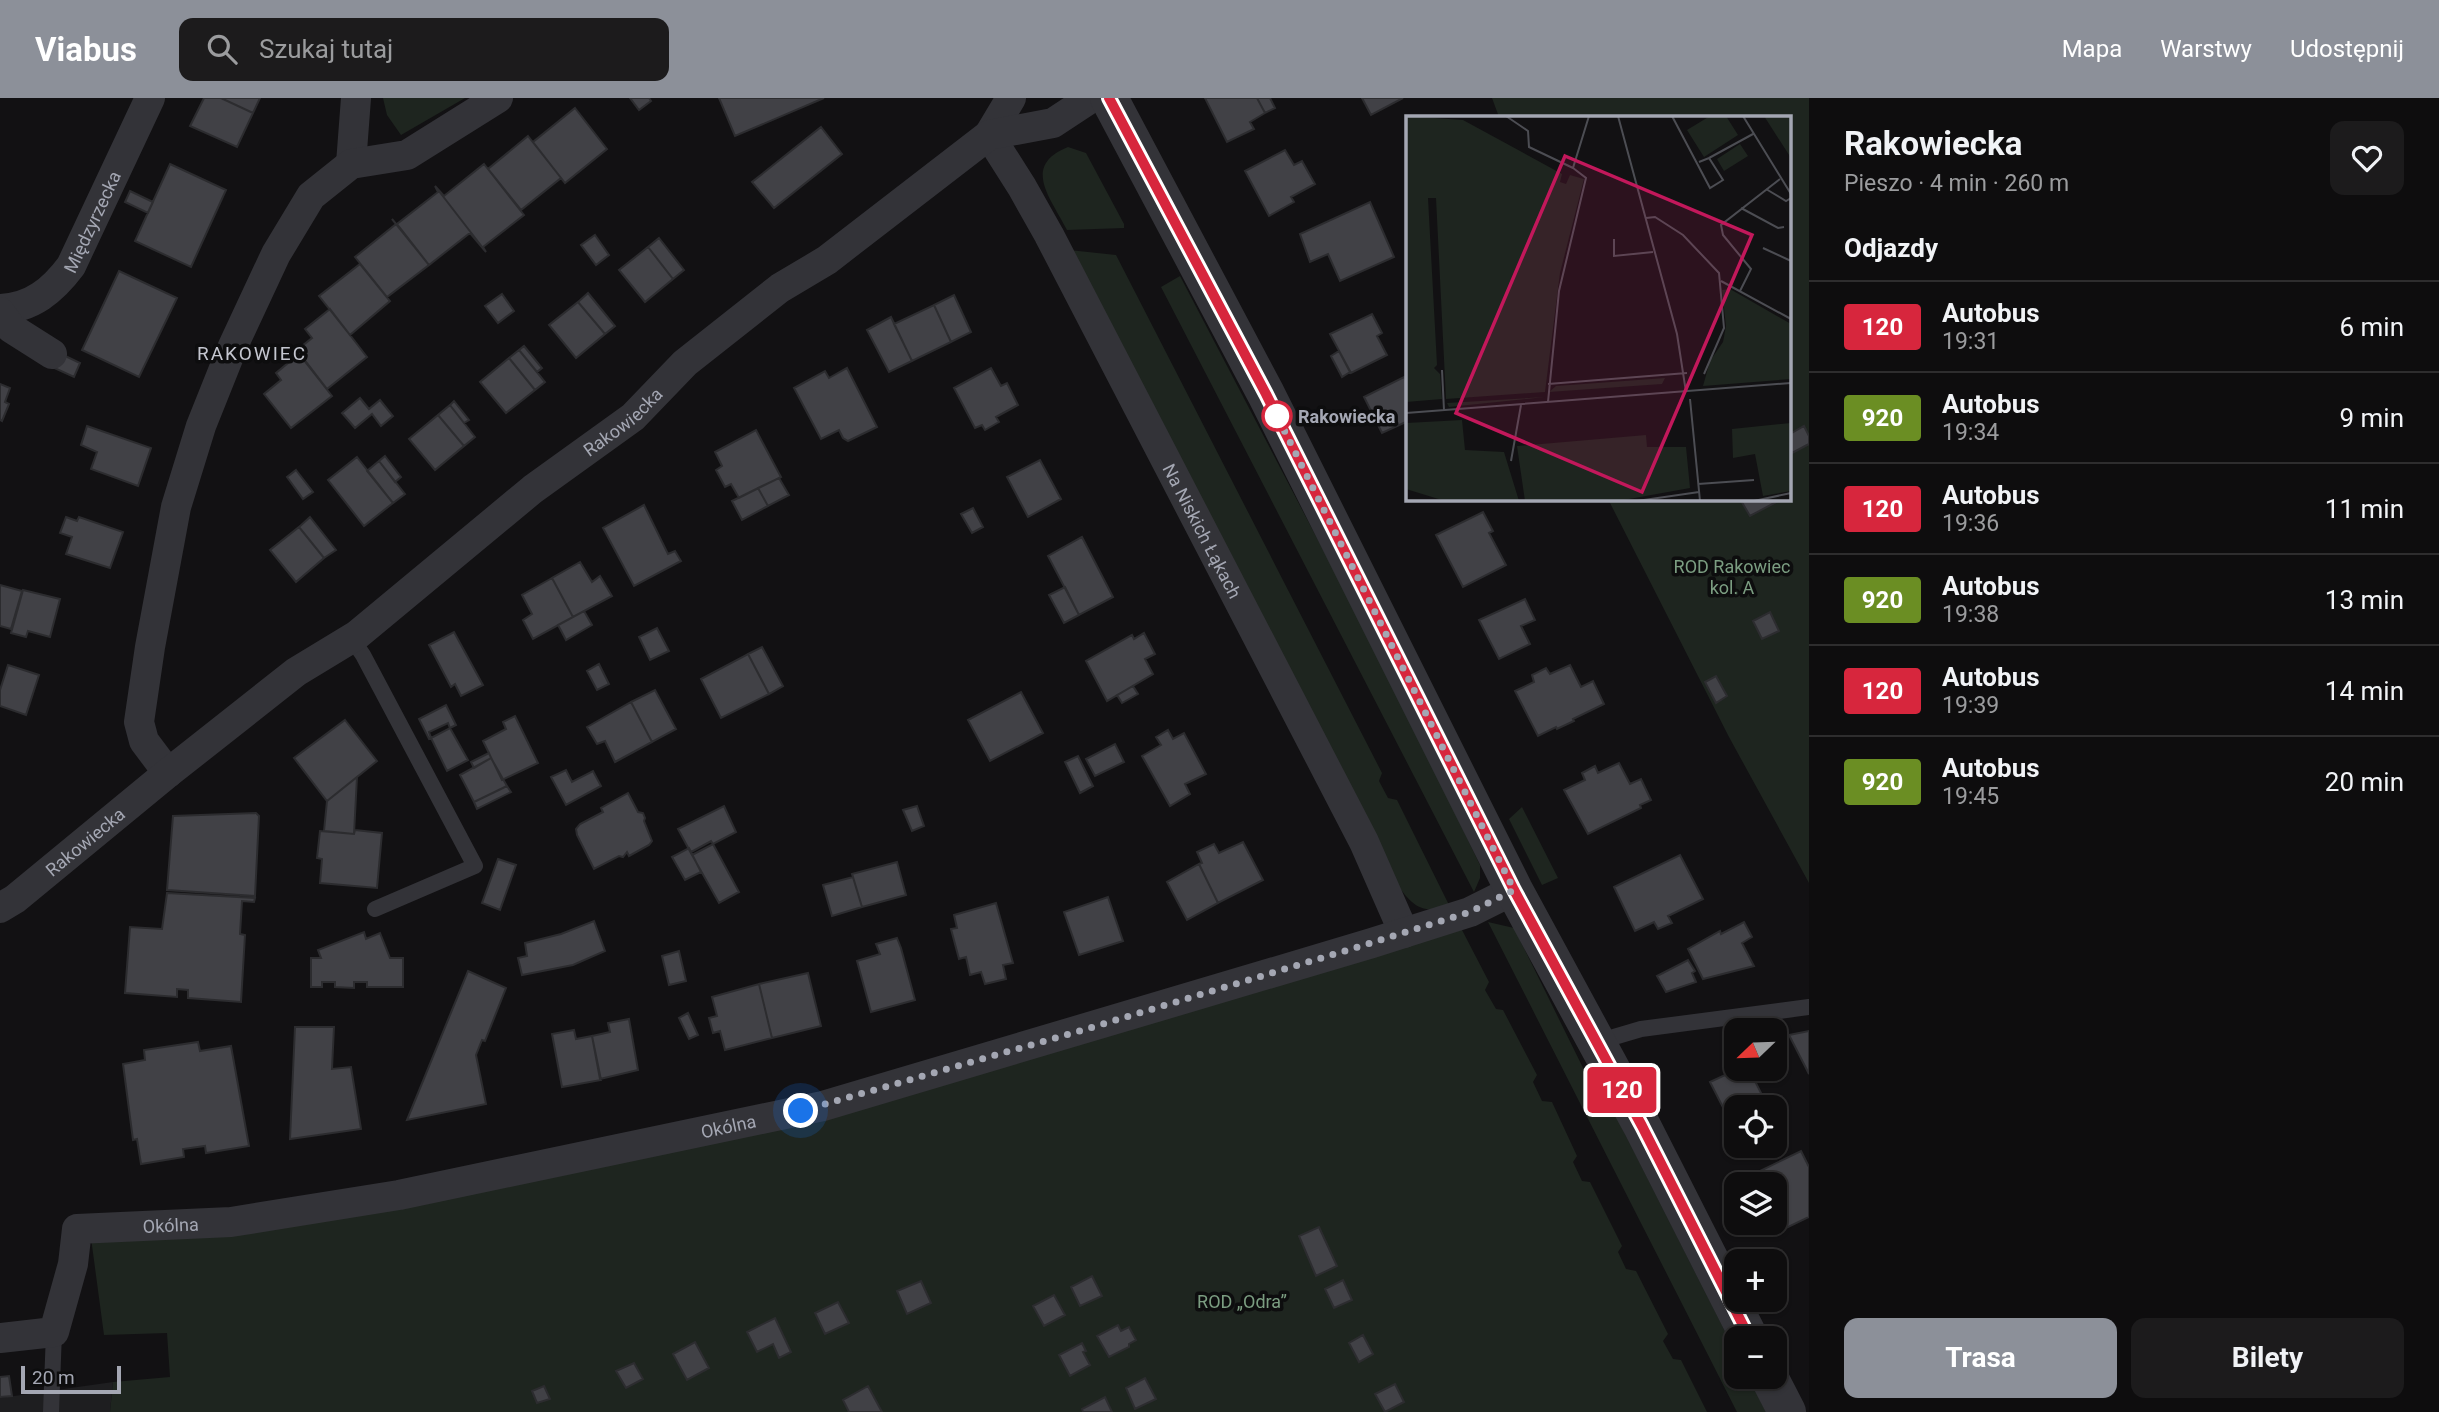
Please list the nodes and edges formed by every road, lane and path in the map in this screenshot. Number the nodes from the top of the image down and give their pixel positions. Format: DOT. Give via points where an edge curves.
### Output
graph roads {
  1 [pos="150,98"];
  2 [pos="356,98"];
  3 [pos="498,98"];
  4 [pos="1011,98"];
  5 [pos="1091,98"];
  6 [pos="1109,98"];
  7 [pos="989,135"];
  8 [pos="351,164"];
  9 [pos="0,311"];
  10 [pos="52,355"];
  11 [pos="352,639"];
  12 [pos="168,773"];
  13 [pos="1514,890"];
  14 [pos="0,908"];
  15 [pos="375,909"];
  16 [pos="1404,933"];
  17 [pos="1809,1007"];
  18 [pos="1597,1045"];
  19 [pos="1743,1326"];
  20 [pos="54,1332"];
  21 [pos="0,1338"];
  22 [pos="1775,1389"];
  23 [pos="51,1412"];
  24 [pos="1787,1412"];
  1 -- 9 [label="street, Międzyrzecka" via="71,266 37,299"];
  2 -- 8 [label="street"];
  3 -- 8 [label="street" via="407,155"];
  4 -- 7 [label="street"];
  5 -- 7 [label="street, Rakowiecka" via="1053,123"];
  6 -- 13 [label="street" via="1266,394"];
  7 -- 11 [label="street, Rakowiecka" via="706,346 633,417 533,489"];
  7 -- 16 [label="street, Na Niskich Łąkach" via="1049,235 1358,830"];
  8 -- 12 [label="street" via="311,196 276,254 201,426 176,507 139,722 144,741"];
  9 -- 10 [label="street" via="11,328"];
  11 -- 12 [label="street, Rakowiecka" via="296,672"];
  11 -- 15 [label="lane" via="475,866"];
  12 -- 14 [label="street, Rakowiecka"];
  13 -- 16 [label="street, Okólna" via="1470,912"];
  13 -- 18 [label="street"];
  16 -- 20 [label="street, Okólna" via="823,1106 399,1195 231,1222 77,1229 73,1264"];
  17 -- 18 [label="lane" via="1641,1029"];
  18 -- 19 [label="street"];
  20 -- 21 [label="street"];
  20 -- 23 [label="lane"];
  22 -- 24 [label="street"];
}
